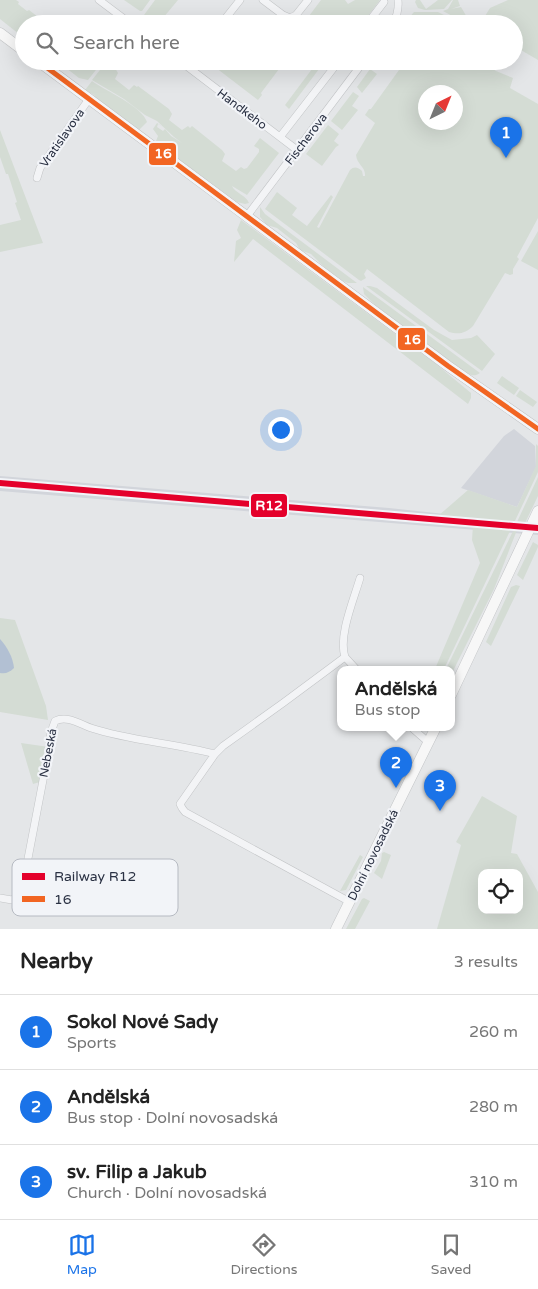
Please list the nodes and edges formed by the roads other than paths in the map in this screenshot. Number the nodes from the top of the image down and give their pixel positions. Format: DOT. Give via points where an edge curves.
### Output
graph roads {
  1 [pos="100,0"];
  2 [pos="240,0"];
  3 [pos="263,0"];
  4 [pos="308,0"];
  5 [pos="398,0"];
  6 [pos="384,2"];
  7 [pos="119,15"];
  8 [pos="228,15"];
  9 [pos="282,15"];
  10 [pos="296,15"];
  11 [pos="374,15"];
  12 [pos="397,15"];
  13 [pos="0,33"];
  14 [pos="15,44"];
  15 [pos="50,70"];
  16 [pos="197,70"];
  17 [pos="332,70"];
  18 [pos="357,70"];
  19 [pos="89,99"];
  20 [pos="280,138"];
  21 [pos="297,150"];
  22 [pos="37,178"];
  23 [pos="247,216"];
  24 [pos="538,429"];
  25 [pos="538,511"];
  26 [pos="360,578"];
  27 [pos="345,657"];
  28 [pos="353,666"];
  29 [pos="455,687"];
  30 [pos="416,731"];
  31 [pos="434,731"];
  32 [pos="428,742"];
  33 [pos="215,754"];
  34 [pos="28,859"];
  35 [pos="350,902"];
  36 [pos="336,929"];
  1 -- 7 [label="street"];
  2 -- 8 [label="street"];
  3 -- 9 [label="street"];
  4 -- 10 [label="street"];
  5 -- 12 [label="street"];
  6 -- 11 [label="street"];
  13 -- 14 [label="main road"];
  15 -- 19 [label="main road"];
  16 -- 20 [label="street, Handkeho"];
  17 -- 20 [label="street, Fischerova"];
  18 -- 21 [label="street, Fischerova"];
  19 -- 22 [label="street, Vratislavova" via="40,168"];
  19 -- 23 [label="main road"];
  20 -- 21 [label="street, Handkeho"];
  21 -- 23 [label="street, Fischerova"];
  23 -- 24 [label="main road"];
  25 -- 29 [label="main road"];
  26 -- 27 [label="street" via="342,637"];
  27 -- 28 [label="street"];
  27 -- 33 [label="street"];
  30 -- 32 [label="street"];
  31 -- 32 [label="main road, Dolní novosadská"];
  32 -- 35 [label="main road, Dolní novosadská"];
  33 -- 34 [label="street, Nebeská" via="124,736 60,718 55,721 51,732"];
  33 -- 35 [label="street" via="181,803 183,810"];
  35 -- 36 [label="main road, Dolní novosadská"];
}
